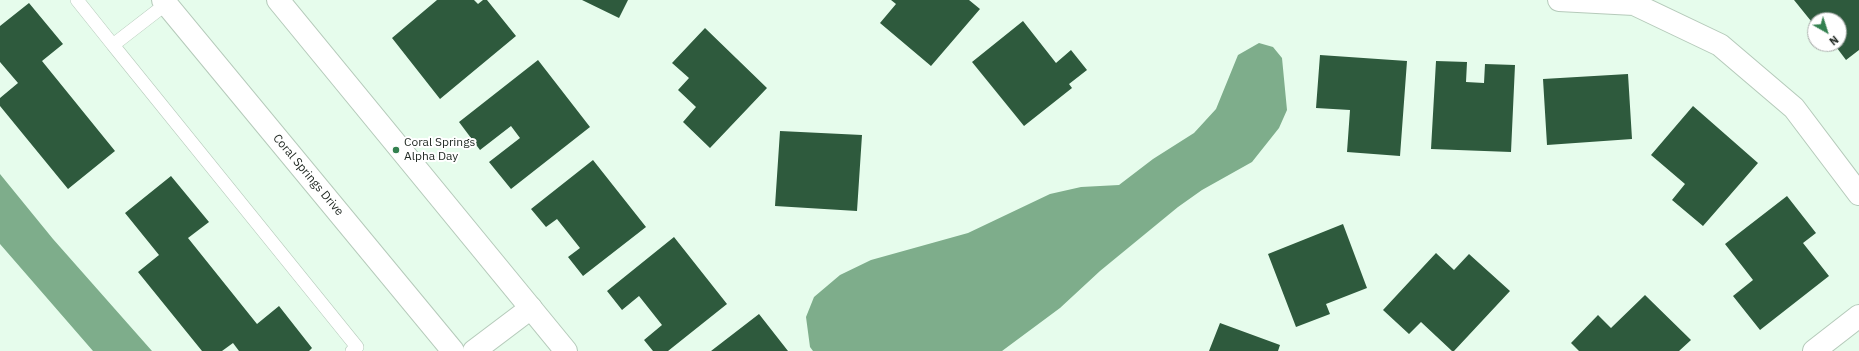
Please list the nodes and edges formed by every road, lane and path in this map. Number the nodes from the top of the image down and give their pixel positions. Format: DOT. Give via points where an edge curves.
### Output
graph roads {
  1 [pos="76,0"];
  2 [pos="278,0"];
  3 [pos="1559,0"];
  4 [pos="164,2"];
  5 [pos="1635,2"];
  6 [pos="113,45"];
  7 [pos="1859,194"];
  8 [pos="531,308"];
  9 [pos="1859,316"];
  10 [pos="352,351"];
  11 [pos="453,351"];
  12 [pos="474,351"];
  13 [pos="566,351"];
  14 [pos="1814,351"];
  1 -- 6 [label="lane"];
  2 -- 8 [label="main road"];
  3 -- 5 [label="main road"];
  4 -- 6 [label="lane"];
  4 -- 11 [label="main road, Coral Springs Drive"];
  5 -- 7 [label="main road" via="1720,44 1794,108"];
  6 -- 10 [label="lane" via="357,347"];
  8 -- 12 [label="main road"];
  8 -- 13 [label="main road"];
  9 -- 14 [label="main road"];
}
